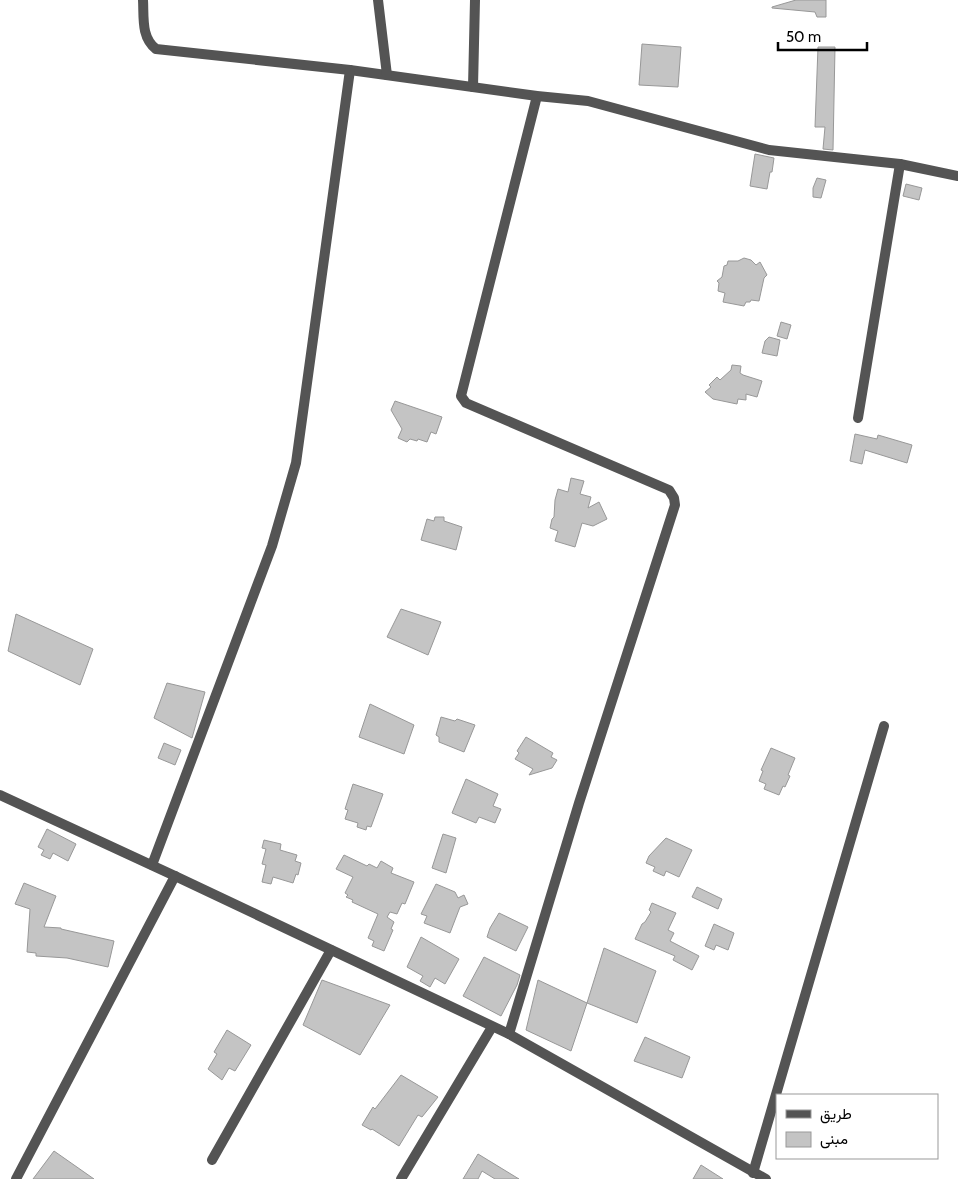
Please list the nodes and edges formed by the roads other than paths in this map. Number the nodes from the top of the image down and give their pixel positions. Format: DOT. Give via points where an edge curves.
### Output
graph roads {
  1 [pos="143,0"];
  2 [pos="378,0"];
  3 [pos="475,0"];
  4 [pos="350,70"];
  5 [pos="387,75"];
  6 [pos="473,87"];
  7 [pos="537,96"];
  8 [pos="900,164"];
  9 [pos="958,176"];
  10 [pos="858,418"];
  11 [pos="884,726"];
  12 [pos="0,795"];
  13 [pos="152,865"];
  14 [pos="175,876"];
  15 [pos="331,950"];
  16 [pos="492,1026"];
  17 [pos="508,1034"];
  18 [pos="776,1094"];
  19 [pos="776,1095"];
  20 [pos="212,1160"];
  21 [pos="753,1173"];
  22 [pos="16,1179"];
  23 [pos="401,1179"];
  24 [pos="766,1179"];
  1 -- 4 [label="street" via="144,34 156,49"];
  2 -- 5 [label="street"];
  3 -- 6 [label="street"];
  4 -- 5 [label="street"];
  4 -- 13 [label="street" via="296,463 272,546"];
  5 -- 6 [label="street"];
  6 -- 7 [label="street"];
  7 -- 8 [label="street" via="588,101 769,150"];
  7 -- 17 [label="street" via="461,396 466,403 669,490 675,505"];
  8 -- 9 [label="street"];
  8 -- 10 [label="street"];
  11 -- 18 [label="street"];
  12 -- 13 [label="street"];
  13 -- 14 [label="street"];
  14 -- 15 [label="street"];
  14 -- 22 [label="street"];
  15 -- 16 [label="street"];
  15 -- 20 [label="street"];
  16 -- 17 [label="street"];
  16 -- 23 [label="street"];
  17 -- 21 [label="street"];
  19 -- 21 [label="street"];
  21 -- 24 [label="street"];
}
